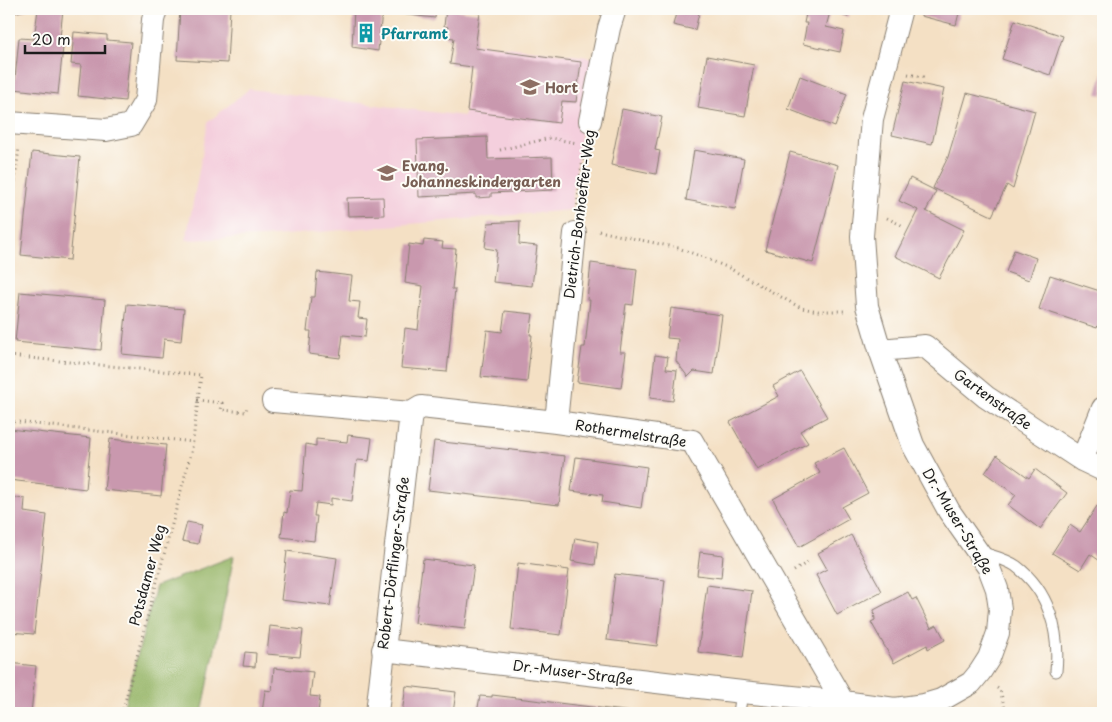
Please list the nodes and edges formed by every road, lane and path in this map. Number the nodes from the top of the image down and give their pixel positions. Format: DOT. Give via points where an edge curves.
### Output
graph roads {
  1 [pos="156,9"];
  2 [pos="615,9"];
  3 [pos="901,9"];
  4 [pos="590,121"];
  5 [pos="15,124"];
  6 [pos="586,145"];
  7 [pos="500,150"];
  8 [pos="576,230"];
  9 [pos="9,231"];
  10 [pos="867,306"];
  11 [pos="880,350"];
  12 [pos="9,356"];
  13 [pos="198,400"];
  14 [pos="273,401"];
  15 [pos="1103,408"];
  16 [pos="411,413"];
  17 [pos="9,421"];
  18 [pos="556,422"];
  19 [pos="193,442"];
  20 [pos="1082,460"];
  21 [pos="1103,470"];
  22 [pos="978,551"];
  23 [pos="383,650"];
  24 [pos="1056,670"];
  25 [pos="843,702"];
  26 [pos="740,703"];
  27 [pos="122,713"];
  28 [pos="376,713"];
  1 -- 5 [label="street" via="146,100 131,125 106,130"];
  2 -- 4 [label="street, Dietrich-Bonhoeffer-Weg"];
  3 -- 10 [label="street, Dr.-Muser-Straße" via="872,119 862,236"];
  4 -- 6 [label="path, Dietrich-Bonhoeffer-Weg"];
  5 -- 9 [label="path"];
  6 -- 7 [label="path" via="550,138"];
  6 -- 8 [label="path, Dietrich-Bonhoeffer-Weg"];
  8 -- 10 [label="path" via="678,248 729,268 800,308 840,312"];
  8 -- 18 [label="street, Dietrich-Bonhoeffer-Weg"];
  10 -- 11 [label="street, Dr.-Muser-Straße"];
  11 -- 20 [label="street, Gartenstraße" via="925,346 986,397"];
  11 -- 22 [label="street, Dr.-Muser-Straße" via="913,445 949,511"];
  12 -- 13 [label="path, Potsdamer Weg" via="201,376"];
  13 -- 14 [label="path" via="222,403 221,410 246,412 248,406 272,409"];
  13 -- 19 [label="path, Potsdamer Weg"];
  14 -- 16 [label="street, Rothermelstraße"];
  15 -- 20 [label="street"];
  16 -- 18 [label="street, Rothermelstraße" via="421,407"];
  16 -- 23 [label="street, Robert-Dörflinger-Straße"];
  17 -- 19 [label="path"];
  18 -- 25 [label="street, Rothermelstraße" via="692,440"];
  19 -- 27 [label="path, Potsdamer Weg"];
  20 -- 21 [label="street, Gartenstraße"];
  22 -- 24 [label="lane" via="1015,565 1042,593 1056,633"];
  22 -- 25 [label="street, Dr.-Muser-Straße" via="997,589 1000,609 998,633 989,658 971,683 924,706 895,709"];
  23 -- 26 [label="street, Dr.-Muser-Straße"];
  23 -- 28 [label="street, Robert-Dörflinger-Straße"];
  25 -- 26 [label="street, Dr.-Muser-Straße"];
}
